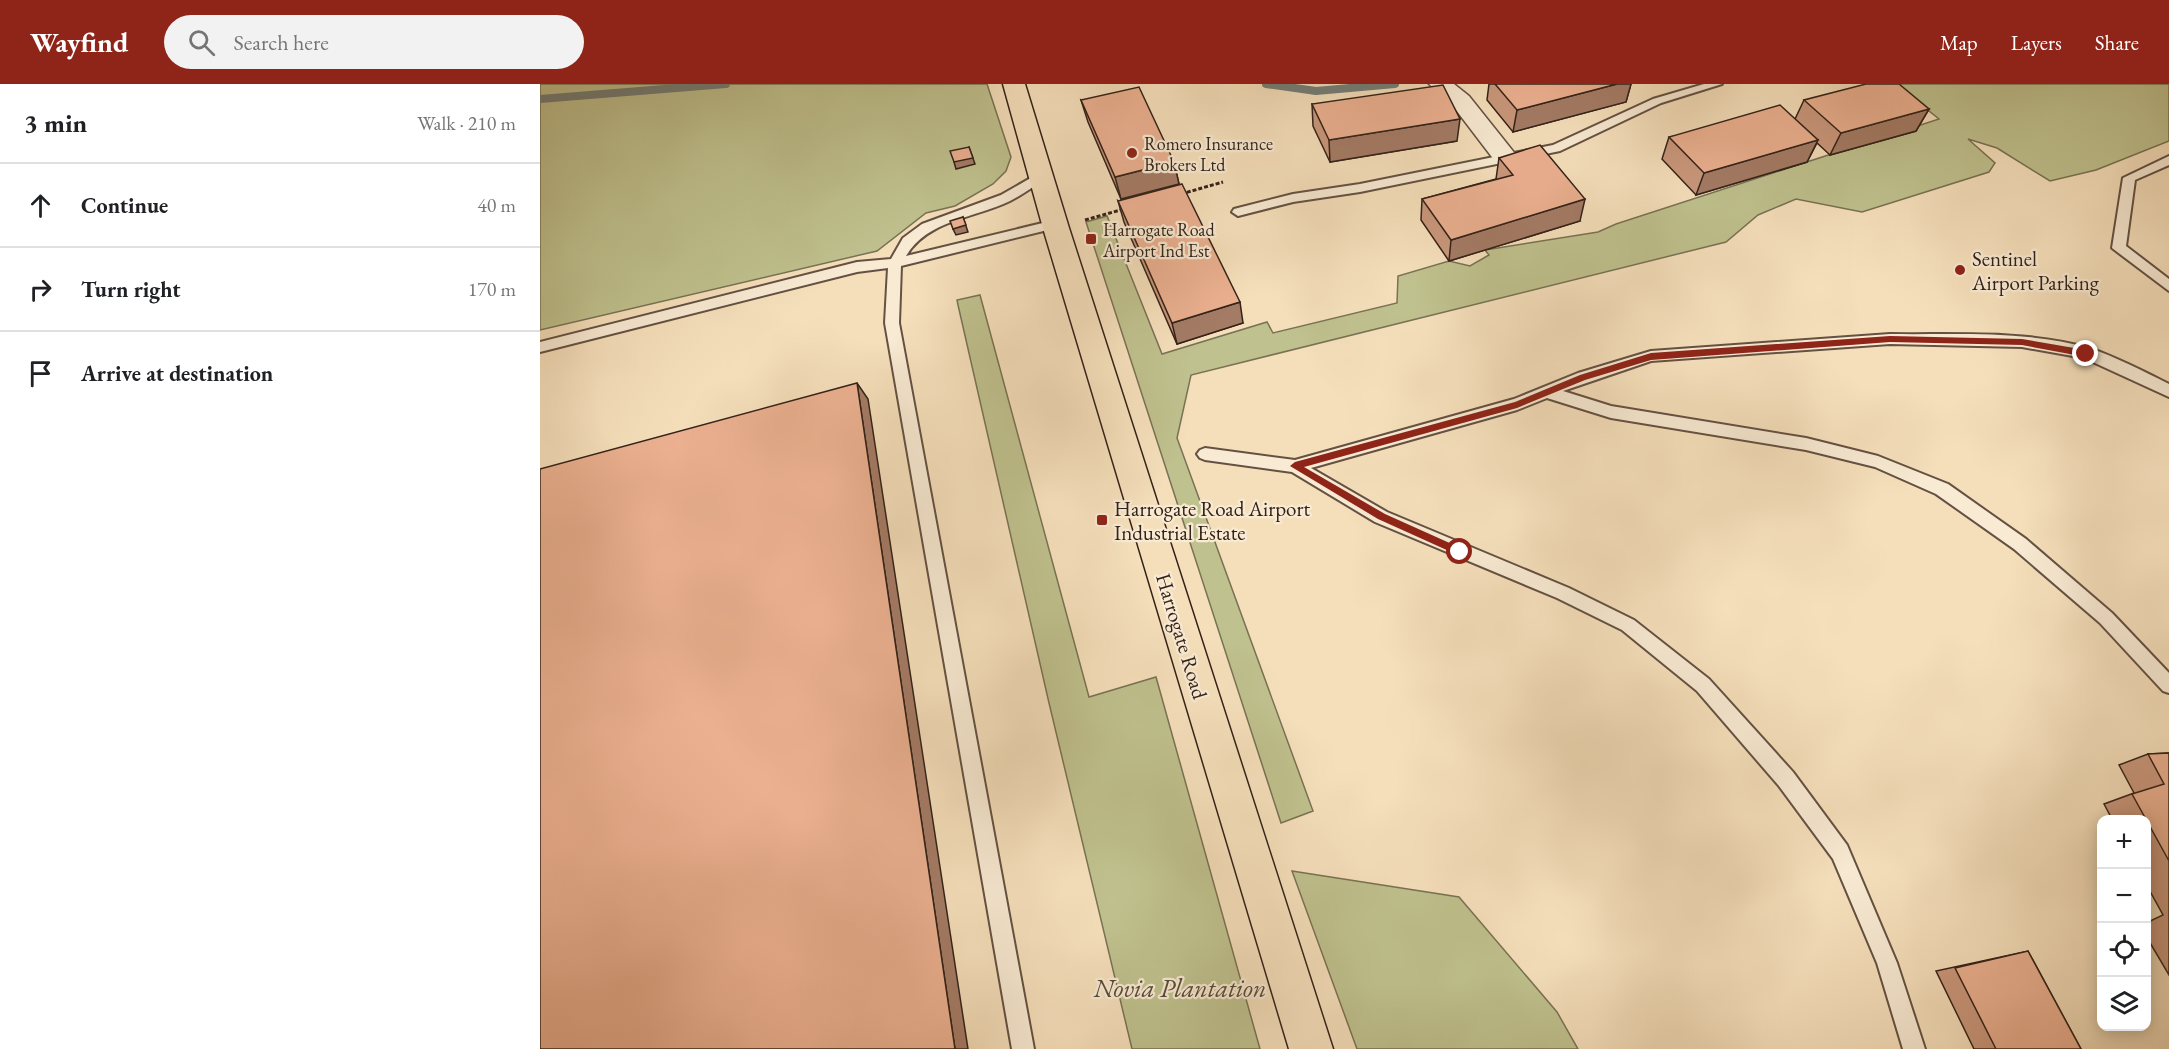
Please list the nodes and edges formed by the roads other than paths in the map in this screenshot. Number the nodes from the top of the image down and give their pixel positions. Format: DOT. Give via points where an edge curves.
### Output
graph roads {
  1 [pos="1440,84"];
  2 [pos="1716,84"];
  3 [pos="1016,87"];
  4 [pos="1507,160"];
  5 [pos="2169,160"];
  6 [pos="1041,176"];
  7 [pos="1238,212"];
  8 [pos="1055,226"];
  9 [pos="894,263"];
  10 [pos="2169,286"];
  11 [pos="540,347"];
  12 [pos="1546,392"];
  13 [pos="2169,392"];
  14 [pos="1205,454"];
  15 [pos="1295,466"];
  16 [pos="2169,685"];
  17 [pos="1023,1049"];
  18 [pos="1311,1049"];
  19 [pos="1914,1049"];
  1 -- 4 [label="street" via="1461,101"];
  2 -- 4 [label="lane" via="1657,101 1556,148"];
  3 -- 6 [label="highway, Harrogate Road"];
  4 -- 7 [label="lane" via="1293,198"];
  5 -- 10 [label="lane" via="2129,178 2119,248"];
  6 -- 8 [label="highway, Harrogate Road"];
  6 -- 9 [label="lane" via="1005,198 927,227 908,241"];
  8 -- 9 [label="lane"];
  8 -- 18 [label="highway, Harrogate Road"];
  9 -- 11 [label="lane" via="857,267"];
  9 -- 17 [label="lane" via="892,323"];
  12 -- 13 [label="lane" via="1651,356 1890,339 2022,342 2086,354"];
  12 -- 15 [label="lane" via="1517,404"];
  12 -- 16 [label="lane" via="1611,412 1806,444 1878,462 1942,489 2020,544 2106,618"];
  14 -- 15 [label="lane"];
  15 -- 19 [label="lane" via="1381,516 1563,593 1628,625 1703,686 1786,779 1840,852 1887,963"];
}
